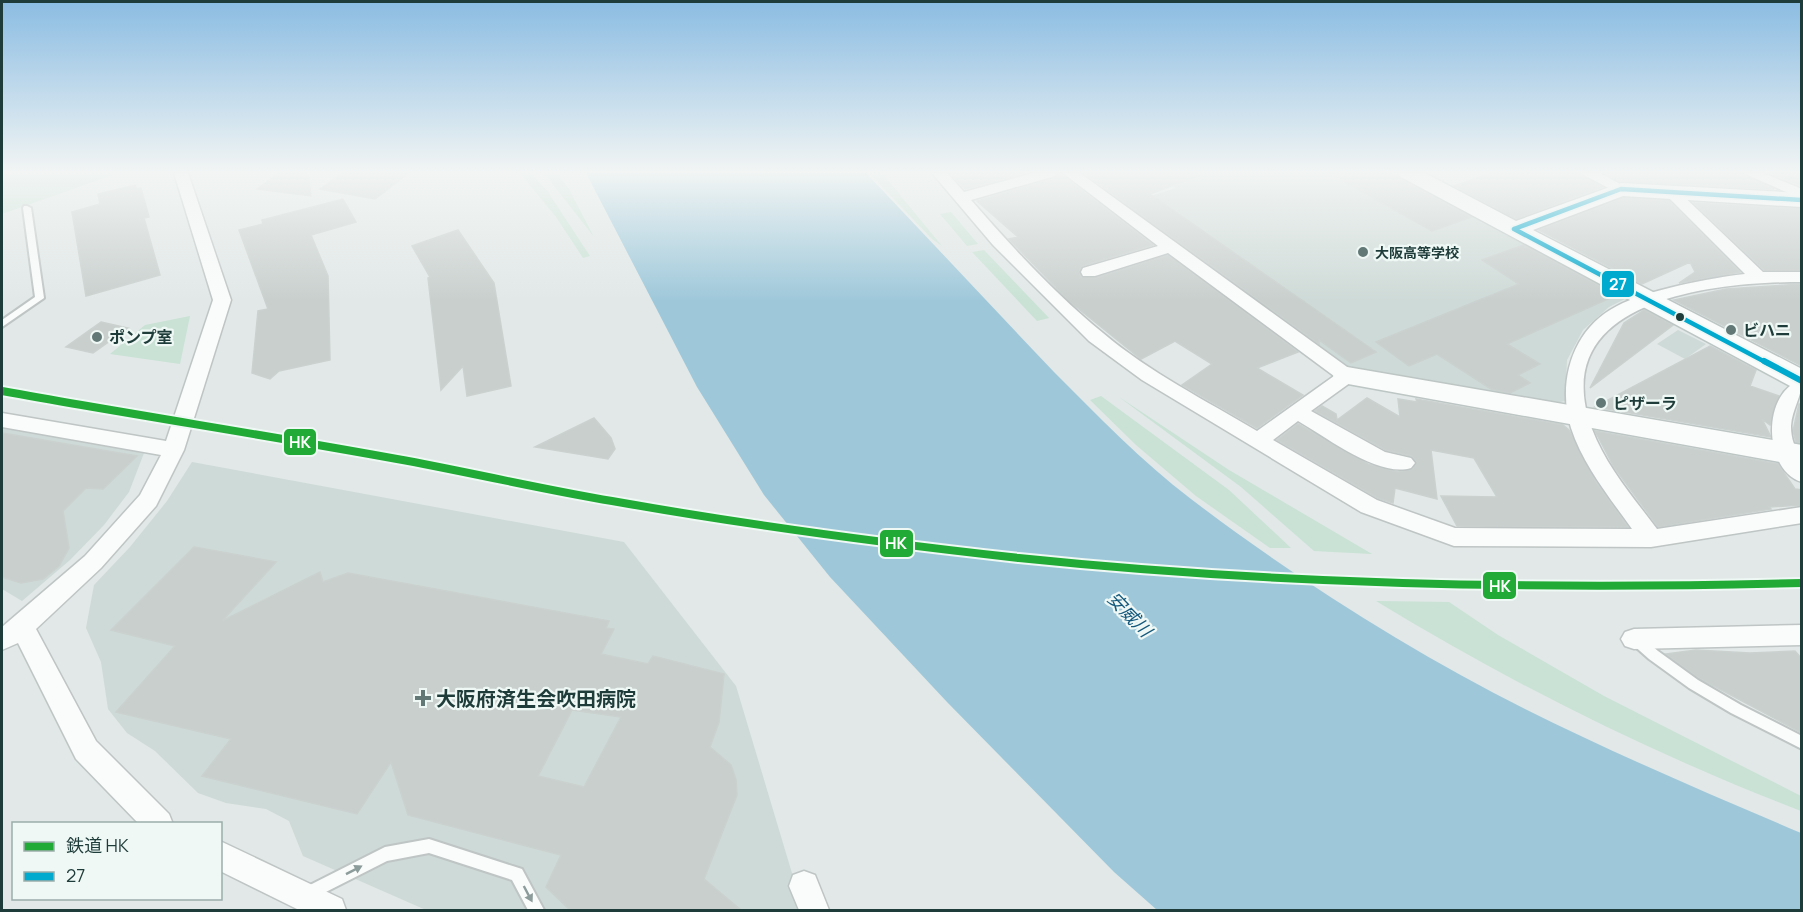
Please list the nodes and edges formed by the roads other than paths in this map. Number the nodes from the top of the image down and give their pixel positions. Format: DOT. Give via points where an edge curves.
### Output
graph roads {
  1 [pos="28,216"];
  2 [pos="195,216"];
  3 [pos="976,216"];
  4 [pos="1128,216"];
  5 [pos="1489,216"];
  6 [pos="1550,216"];
  7 [pos="1695,216"];
  8 [pos="1514,229"];
  9 [pos="1171,247"];
  10 [pos="1089,272"];
  11 [pos="1757,276"];
  12 [pos="1802,277"];
  13 [pos="1647,301"];
  14 [pos="2,324"];
  15 [pos="1347,376"];
  16 [pos="1802,383"];
  17 [pos="1297,412"];
  18 [pos="1577,415"];
  19 [pos="2,420"];
  20 [pos="1258,440"];
  21 [pos="174,450"];
  22 [pos="1796,462"];
  23 [pos="1404,463"];
  24 [pos="1802,515"];
  25 [pos="1651,538"];
  26 [pos="12,633"];
  27 [pos="1802,635"];
  28 [pos="1634,639"];
  29 [pos="1802,743"];
  30 [pos="157,822"];
  31 [pos="222,856"];
  32 [pos="302,897"];
  33 [pos="331,910"];
  34 [pos="537,910"];
  1 -- 14 [label="lane" via="40,298"];
  2 -- 21 [label="street" via="222,300"];
  3 -- 20 [label="street" via="1096,337 1149,376"];
  4 -- 9 [label="street"];
  5 -- 8 [label="street"];
  6 -- 8 [label="street"];
  7 -- 11 [label="street"];
  8 -- 13 [label="street"];
  9 -- 10 [label="street"];
  9 -- 15 [label="street"];
  11 -- 12 [label="street"];
  11 -- 13 [label="street" via="1688,287"];
  13 -- 16 [label="street"];
  13 -- 18 [label="street" via="1618,312 1593,335 1577,364"];
  15 -- 17 [label="street"];
  15 -- 18 [label="street"];
  16 -- 22 [label="street" via="1782,413"];
  17 -- 20 [label="street"];
  17 -- 23 [label="street" via="1380,459"];
  18 -- 22 [label="street"];
  18 -- 25 [label="street" via="1601,468"];
  19 -- 21 [label="street"];
  20 -- 25 [label="street" via="1369,506 1454,537"];
  21 -- 26 [label="street" via="148,500 93,562"];
  24 -- 25 [label="street"];
  26 -- 30 [label="street" via="86,750"];
  27 -- 28 [label="street"];
  28 -- 29 [label="lane" via="1661,663 1730,706"];
  31 -- 32 [label="street"];
  32 -- 33 [label="street"];
  32 -- 34 [label="lane, one-way" via="385,854 429,846 517,874"];
}
